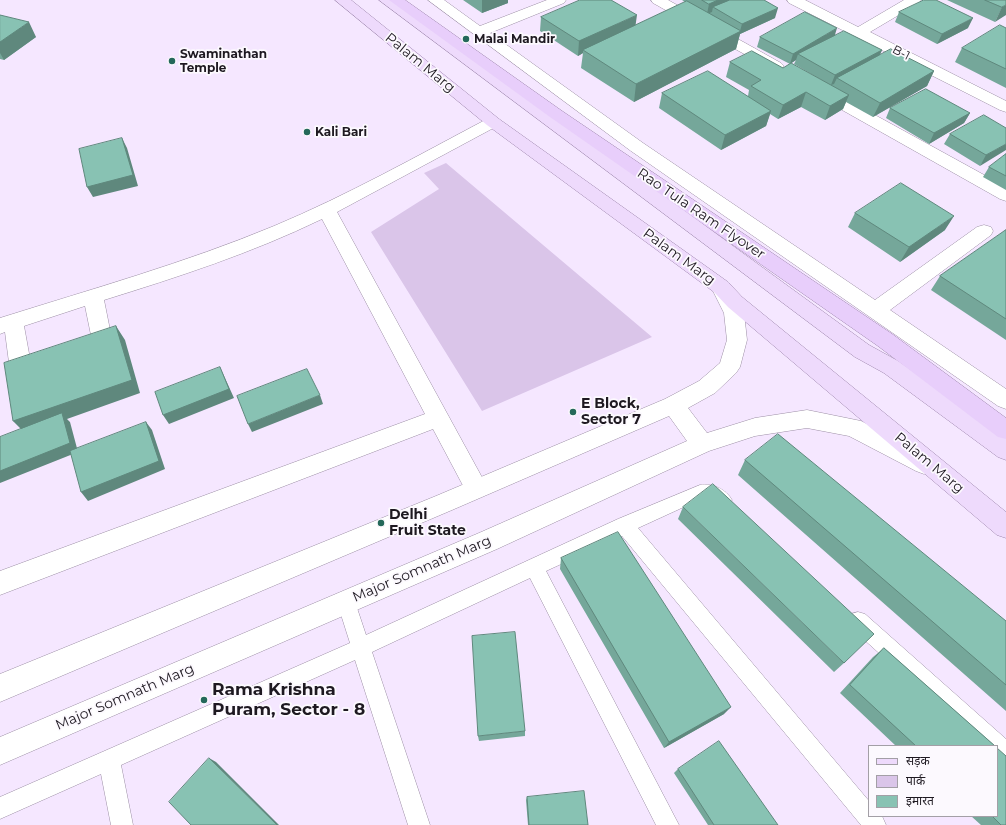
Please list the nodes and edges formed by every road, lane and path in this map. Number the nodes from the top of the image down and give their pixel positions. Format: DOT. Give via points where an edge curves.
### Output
graph roads {
  1 [pos="342,0"];
  2 [pos="386,0"];
  3 [pos="396,0"];
  4 [pos="435,0"];
  5 [pos="558,0"];
  6 [pos="658,0"];
  7 [pos="794,0"];
  8 [pos="914,0"];
  9 [pos="479,32"];
  10 [pos="860,32"];
  11 [pos="790,74"];
  12 [pos="804,82"];
  13 [pos="1006,107"];
  14 [pos="493,122"];
  15 [pos="1006,195"];
  16 [pos="326,209"];
  17 [pos="984,231"];
  18 [pos="721,288"];
  19 [pos="93,296"];
  20 [pos="875,311"];
  21 [pos="6,324"];
  22 [pos="102,340"];
  23 [pos="21,370"];
  24 [pos="1006,400"];
  25 [pos="673,405"];
  26 [pos="438,418"];
  27 [pos="1006,430"];
  28 [pos="702,444"];
  29 [pos="1006,450"];
  30 [pos="938,470"];
  31 [pos="476,488"];
  32 [pos="737,512"];
  33 [pos="624,525"];
  34 [pos="1006,526"];
  35 [pos="534,567"];
  36 [pos="0,584"];
  37 [pos="346,602"];
  38 [pos="848,611"];
  39 [pos="360,648"];
  40 [pos="0,688"];
  41 [pos="997,745"];
  42 [pos="998,746"];
  43 [pos="0,751"];
  44 [pos="1006,753"];
  45 [pos="109,760"];
  46 [pos="0,808"];
  47 [pos="868,817"];
  48 [pos="868,817"];
  49 [pos="122,825"];
  50 [pos="419,825"];
  51 [pos="668,825"];
  52 [pos="875,825"];
  1 -- 14 [label="main road, Palam Marg"];
  2 -- 29 [label="main road, Palam Marg" via="862,351 891,367"];
  3 -- 27 [label="highway, Rao Tula Ram Flyover" via="556,114 885,340"];
  4 -- 9 [label="street"];
  5 -- 9 [label="street"];
  6 -- 11 [label="street"];
  7 -- 10 [label="street, B-1"];
  8 -- 10 [label="street"];
  9 -- 20 [label="street" via="637,147"];
  10 -- 13 [label="street, B-1"];
  12 -- 15 [label="street"];
  14 -- 16 [label="street"];
  14 -- 18 [label="main road, Palam Marg"];
  16 -- 19 [label="street" via="250,243"];
  16 -- 26 [label="street"];
  17 -- 20 [label="street"];
  18 -- 25 [label="street" via="734,313 737,340 729,367 707,387"];
  18 -- 30 [label="main road, Palam Marg"];
  19 -- 21 [label="street"];
  19 -- 22 [label="street"];
  20 -- 24 [label="street"];
  21 -- 23 [label="street"];
  25 -- 28 [label="street"];
  25 -- 31 [label="street"];
  26 -- 31 [label="street"];
  26 -- 36 [label="street"];
  28 -- 30 [label="street, Major Somnath Marg" via="755,427 807,419 853,428"];
  28 -- 37 [label="street, Major Somnath Marg"];
  30 -- 34 [label="main road, Palam Marg"];
  31 -- 40 [label="street"];
  32 -- 33 [label="lane" via="719,496 706,491 696,492"];
  33 -- 35 [label="lane"];
  33 -- 47 [label="lane"];
  35 -- 39 [label="lane"];
  35 -- 51 [label="lane"];
  37 -- 39 [label="lane"];
  37 -- 43 [label="street, Major Somnath Marg"];
  38 -- 41 [label="lane"];
  39 -- 45 [label="lane"];
  39 -- 50 [label="lane"];
  42 -- 44 [label="lane"];
  45 -- 46 [label="lane"];
  45 -- 49 [label="lane"];
  48 -- 52 [label="lane"];
}
